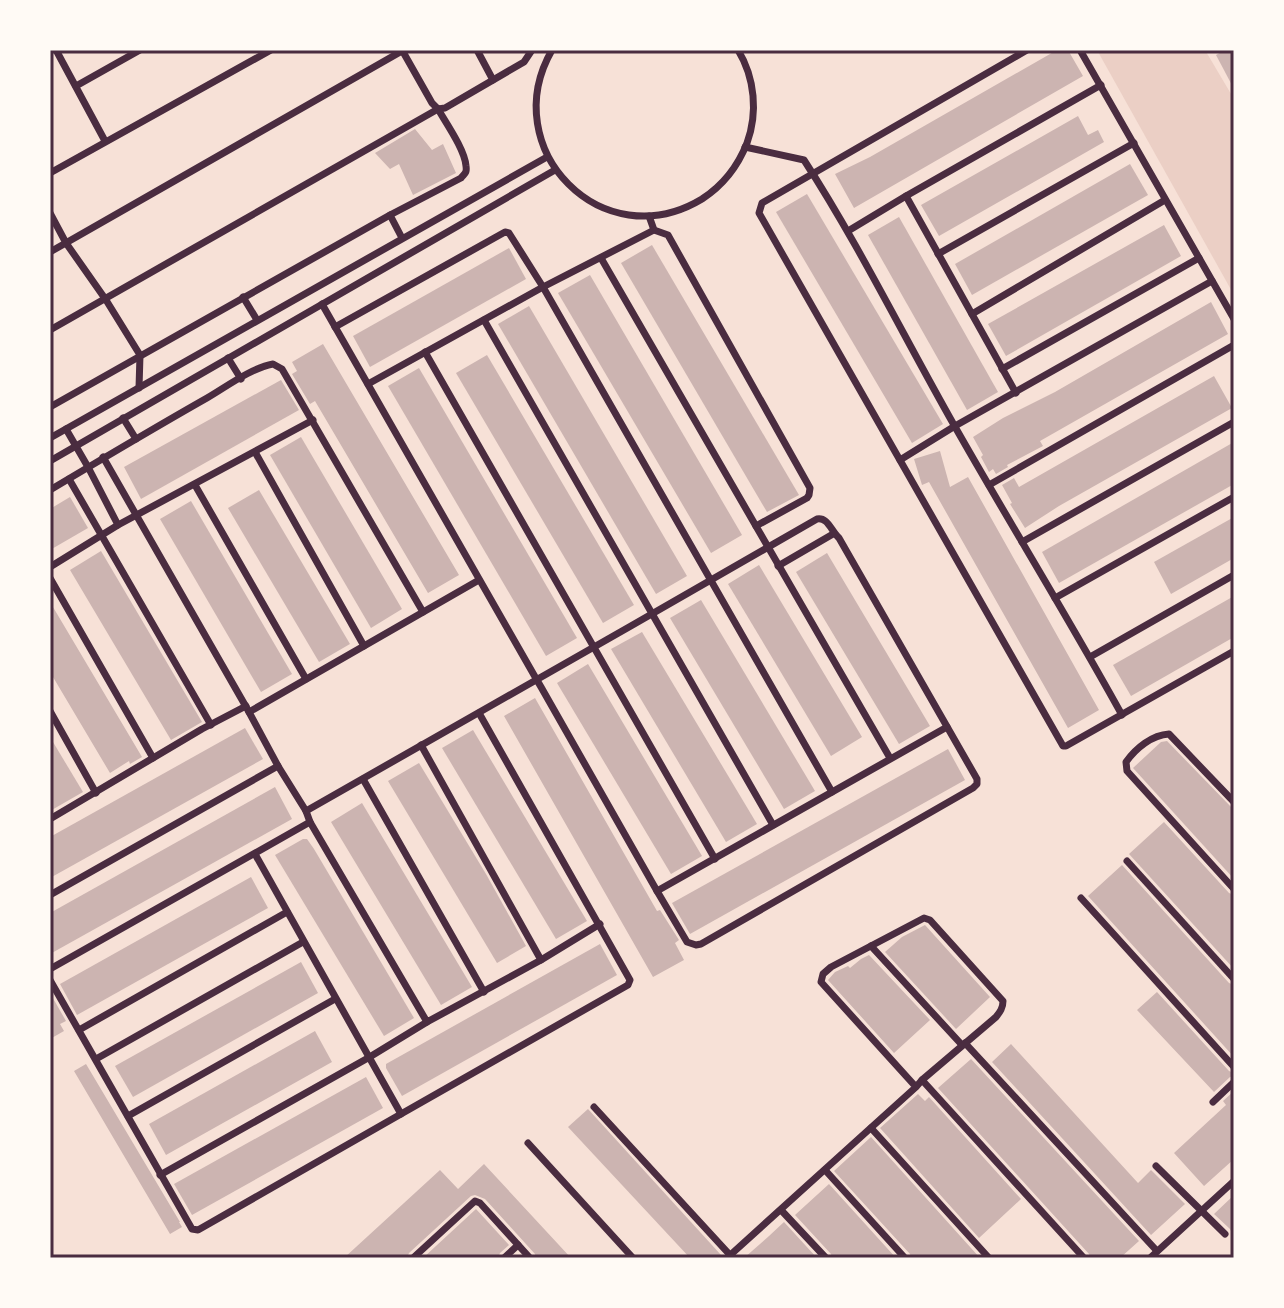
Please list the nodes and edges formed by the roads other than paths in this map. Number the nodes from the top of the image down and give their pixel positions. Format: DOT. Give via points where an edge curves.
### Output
graph roads {
  1 [pos="56,50"];
  2 [pos="140,50"];
  3 [pos="271,50"];
  4 [pos="477,50"];
  5 [pos="532,50"];
  6 [pos="552,50"];
  7 [pos="738,50"];
  8 [pos="1027,50"];
  9 [pos="1080,50"];
  10 [pos="402,51"];
  11 [pos="493,80"];
  12 [pos="1101,85"];
  13 [pos="76,86"];
  14 [pos="438,109"];
  15 [pos="105,141"];
  16 [pos="1134,143"];
  17 [pos="745,147"];
  18 [pos="547,157"];
  19 [pos="555,170"];
  20 [pos="50,173"];
  21 [pos="813,174"];
  22 [pos="906,196"];
  23 [pos="1165,200"];
  24 [pos="50,213"];
  25 [pos="390,215"];
  26 [pos="651,223"];
  27 [pos="848,231"];
  28 [pos="402,238"];
  29 [pos="66,243"];
  30 [pos="50,252"];
  31 [pos="938,254"];
  32 [pos="601,258"];
  33 [pos="1199,258"];
  34 [pos="1212,281"];
  35 [pos="543,287"];
  36 [pos="243,297"];
  37 [pos="106,300"];
  38 [pos="322,304"];
  39 [pos="972,314"];
  40 [pos="1234,319"];
  41 [pos="257,320"];
  42 [pos="484,320"];
  43 [pos="335,327"];
  44 [pos="50,330"];
  45 [pos="1234,345"];
  46 [pos="425,352"];
  47 [pos="140,355"];
  48 [pos="228,358"];
  49 [pos="1002,369"];
  50 [pos="241,379"];
  51 [pos="368,384"];
  52 [pos="139,388"];
  53 [pos="1016,393"];
  54 [pos="50,407"];
  55 [pos="123,418"];
  56 [pos="313,420"];
  57 [pos="1234,422"];
  58 [pos="955,426"];
  59 [pos="66,429"];
  60 [pos="50,438"];
  61 [pos="136,439"];
  62 [pos="76,446"];
  63 [pos="255,452"];
  64 [pos="103,457"];
  65 [pos="900,460"];
  66 [pos="50,461"];
  67 [pos="88,467"];
  68 [pos="69,479"];
  69 [pos="195,485"];
  70 [pos="989,485"];
  71 [pos="50,490"];
  72 [pos="1234,497"];
  73 [pos="137,516"];
  74 [pos="118,525"];
  75 [pos="756,526"];
  76 [pos="833,534"];
  77 [pos="103,535"];
  78 [pos="1022,542"];
  79 [pos="768,547"];
  80 [pos="778,566"];
  81 [pos="50,567"];
  82 [pos="1234,575"];
  83 [pos="50,578"];
  84 [pos="479,580"];
  85 [pos="710,580"];
  86 [pos="1055,598"];
  87 [pos="423,612"];
  88 [pos="652,612"];
  89 [pos="364,646"];
  90 [pos="595,646"];
  91 [pos="1234,651"];
  92 [pos="1090,657"];
  93 [pos="306,679"];
  94 [pos="538,681"];
  95 [pos="248,709"];
  96 [pos="50,711"];
  97 [pos="479,713"];
  98 [pos="1122,715"];
  99 [pos="211,725"];
  100 [pos="947,727"];
  101 [pos="421,745"];
  102 [pos="153,758"];
  103 [pos="890,758"];
  104 [pos="278,766"];
  105 [pos="363,779"];
  106 [pos="832,792"];
  107 [pos="96,793"];
  108 [pos="1234,802"];
  109 [pos="306,811"];
  110 [pos="50,819"];
  111 [pos="310,822"];
  112 [pos="773,825"];
  113 [pos="255,854"];
  114 [pos="715,859"];
  115 [pos="1127,861"];
  116 [pos="1234,889"];
  117 [pos="657,891"];
  118 [pos="50,895"];
  119 [pos="1081,898"];
  120 [pos="287,912"];
  121 [pos="600,924"];
  122 [pos="303,942"];
  123 [pos="871,946"];
  124 [pos="541,960"];
  125 [pos="50,969"];
  126 [pos="1234,979"];
  127 [pos="50,980"];
  128 [pos="484,992"];
  129 [pos="335,999"];
  130 [pos="427,1022"];
  131 [pos="79,1030"];
  132 [pos="964,1044"];
  133 [pos="368,1058"];
  134 [pos="96,1059"];
  135 [pos="1234,1067"];
  136 [pos="922,1080"];
  137 [pos="1234,1082"];
  138 [pos="916,1087"];
  139 [pos="1213,1102"];
  140 [pos="594,1107"];
  141 [pos="401,1114"];
  142 [pos="128,1116"];
  143 [pos="871,1128"];
  144 [pos="528,1143"];
  145 [pos="1156,1166"];
  146 [pos="825,1170"];
  147 [pos="160,1175"];
  148 [pos="1234,1181"];
  149 [pos="781,1210"];
  150 [pos="1201,1210"];
  151 [pos="1225,1234"];
  152 [pos="518,1245"];
  153 [pos="1157,1251"];
  154 [pos="734,1254"];
  155 [pos="413,1258"];
  156 [pos="504,1258"];
  157 [pos="530,1258"];
  158 [pos="633,1258"];
  159 [pos="826,1258"];
  160 [pos="905,1258"];
  161 [pos="989,1258"];
  162 [pos="1084,1258"];
  163 [pos="1150,1258"];
  1 -- 13 [label="street"];
  2 -- 13 [label="street"];
  3 -- 15 [label="street"];
  4 -- 11 [label="street"];
  5 -- 11 [label="street" via="524,62"];
  6 -- 18 [label="street" via="536,96 537,127"];
  7 -- 17 [label="street" via="753,102"];
  8 -- 21 [label="street"];
  9 -- 12 [label="street"];
  10 -- 14 [label="street"];
  10 -- 29 [label="street"];
  11 -- 14 [label="street"];
  12 -- 16 [label="street"];
  12 -- 22 [label="street"];
  13 -- 15 [label="street"];
  14 -- 25 [label="street" via="462,153 466,172"];
  14 -- 37 [label="street"];
  15 -- 20 [label="street"];
  16 -- 23 [label="street"];
  16 -- 31 [label="street"];
  17 -- 21 [label="street" via="799,158"];
  17 -- 26 [label="street" via="730,174 707,196"];
  18 -- 19 [label="street"];
  18 -- 28 [label="street"];
  19 -- 26 [label="street" via="589,201"];
  19 -- 38 [label="street"];
  21 -- 27 [label="street"];
  21 -- 65 [label="street" via="762,203 759,213"];
  22 -- 27 [label="street"];
  22 -- 31 [label="street"];
  23 -- 33 [label="street"];
  23 -- 39 [label="street"];
  24 -- 29 [label="street"];
  25 -- 28 [label="street"];
  25 -- 36 [label="street"];
  26 -- 32 [label="street"];
  26 -- 75 [label="street" via="668,235 810,488 807,498"];
  27 -- 58 [label="street"];
  28 -- 41 [label="street"];
  29 -- 30 [label="street"];
  29 -- 37 [label="street"];
  31 -- 39 [label="street"];
  32 -- 35 [label="street"];
  32 -- 75 [label="street"];
  33 -- 34 [label="street"];
  33 -- 49 [label="street"];
  34 -- 40 [label="street"];
  34 -- 53 [label="street"];
  35 -- 42 [label="street"];
  35 -- 43 [label="street" via="505,232"];
  35 -- 85 [label="street"];
  36 -- 41 [label="street"];
  36 -- 47 [label="street"];
  37 -- 44 [label="street"];
  37 -- 47 [label="street"];
  38 -- 43 [label="street"];
  38 -- 48 [label="street"];
  39 -- 49 [label="street"];
  41 -- 52 [label="street"];
  42 -- 46 [label="street"];
  42 -- 88 [label="street"];
  43 -- 51 [label="street"];
  45 -- 70 [label="street"];
  46 -- 51 [label="street"];
  46 -- 90 [label="street"];
  47 -- 52 [label="street"];
  47 -- 54 [label="street"];
  48 -- 50 [label="street"];
  48 -- 55 [label="street"];
  49 -- 53 [label="street"];
  50 -- 56 [label="street" via="266,365 278,366"];
  50 -- 61 [label="street"];
  51 -- 84 [label="street"];
  52 -- 59 [label="street"];
  53 -- 58 [label="street"];
  55 -- 61 [label="street"];
  55 -- 62 [label="street"];
  56 -- 63 [label="street"];
  56 -- 87 [label="street"];
  57 -- 78 [label="street"];
  58 -- 65 [label="street"];
  58 -- 70 [label="street"];
  59 -- 60 [label="street"];
  59 -- 62 [label="street"];
  61 -- 64 [label="street"];
  62 -- 66 [label="street"];
  62 -- 67 [label="street"];
  63 -- 69 [label="street"];
  63 -- 89 [label="street"];
  64 -- 67 [label="street"];
  64 -- 73 [label="street"];
  65 -- 98 [label="street" via="1059,743 1066,746"];
  67 -- 68 [label="street"];
  67 -- 74 [label="street"];
  68 -- 71 [label="street"];
  68 -- 77 [label="street"];
  69 -- 73 [label="street"];
  69 -- 93 [label="street"];
  70 -- 78 [label="street"];
  72 -- 86 [label="street"];
  73 -- 74 [label="street"];
  73 -- 95 [label="street"];
  74 -- 77 [label="street"];
  75 -- 79 [label="street"];
  76 -- 79 [label="street" via="825,520 817,519"];
  76 -- 80 [label="street"];
  76 -- 100 [label="street"];
  77 -- 81 [label="street"];
  77 -- 99 [label="street"];
  78 -- 86 [label="street"];
  79 -- 80 [label="street"];
  79 -- 85 [label="street"];
  80 -- 103 [label="street"];
  82 -- 92 [label="street"];
  83 -- 102 [label="street"];
  84 -- 87 [label="street"];
  84 -- 94 [label="street"];
  85 -- 88 [label="street"];
  85 -- 106 [label="street"];
  86 -- 92 [label="street"];
  87 -- 89 [label="street"];
  88 -- 90 [label="street"];
  88 -- 112 [label="street"];
  89 -- 93 [label="street"];
  90 -- 94 [label="street"];
  90 -- 114 [label="street"];
  91 -- 98 [label="street"];
  92 -- 98 [label="street"];
  93 -- 95 [label="street"];
  94 -- 97 [label="street"];
  94 -- 117 [label="street"];
  95 -- 99 [label="street"];
  95 -- 104 [label="street"];
  96 -- 107 [label="street"];
  97 -- 101 [label="street"];
  97 -- 121 [label="street"];
  99 -- 102 [label="street"];
  100 -- 103 [label="street"];
  100 -- 117 [label="street" via="977,779 973,788 701,944 687,942"];
  101 -- 105 [label="street"];
  101 -- 124 [label="street"];
  102 -- 107 [label="street"];
  103 -- 106 [label="street"];
  104 -- 109 [label="street"];
  104 -- 118 [label="street"];
  105 -- 109 [label="street"];
  105 -- 128 [label="street"];
  106 -- 112 [label="street"];
  107 -- 110 [label="street"];
  108 -- 116 [label="street" via="1169,734 1156,736 1126,762 1127,771"];
  109 -- 111 [label="street"];
  111 -- 113 [label="street"];
  111 -- 130 [label="street"];
  112 -- 114 [label="street"];
  113 -- 120 [label="street"];
  113 -- 125 [label="street"];
  114 -- 117 [label="street"];
  115 -- 126 [label="street"];
  119 -- 135 [label="street"];
  120 -- 122 [label="street"];
  120 -- 131 [label="street"];
  121 -- 124 [label="street"];
  121 -- 141 [label="street" via="629,975 628,985"];
  122 -- 129 [label="street"];
  122 -- 134 [label="street"];
  123 -- 132 [label="street"];
  123 -- 132 [label="street" via="918,920 930,920 1003,1001 996,1017"];
  123 -- 138 [label="street" via="831,967 821,982"];
  124 -- 128 [label="street"];
  127 -- 131 [label="street"];
  128 -- 130 [label="street"];
  129 -- 133 [label="street"];
  129 -- 142 [label="street"];
  130 -- 133 [label="street"];
  131 -- 134 [label="street"];
  132 -- 136 [label="street"];
  132 -- 153 [label="street"];
  133 -- 141 [label="street"];
  133 -- 147 [label="street"];
  134 -- 142 [label="street"];
  136 -- 138 [label="street"];
  136 -- 162 [label="street"];
  137 -- 139 [label="street"];
  138 -- 143 [label="street"];
  140 -- 154 [label="street"];
  141 -- 147 [label="street" via="198,1230 192,1229"];
  142 -- 147 [label="street"];
  143 -- 146 [label="street"];
  143 -- 161 [label="street"];
  144 -- 158 [label="street"];
  145 -- 150 [label="street"];
  146 -- 149 [label="street"];
  146 -- 160 [label="street"];
  148 -- 150 [label="street"];
  149 -- 154 [label="street"];
  149 -- 159 [label="street"];
  150 -- 151 [label="street"];
  150 -- 153 [label="street"];
  152 -- 155 [label="street" via="475,1201"];
  152 -- 156 [label="street"];
  152 -- 157 [label="street"];
  153 -- 163 [label="street"];
}
